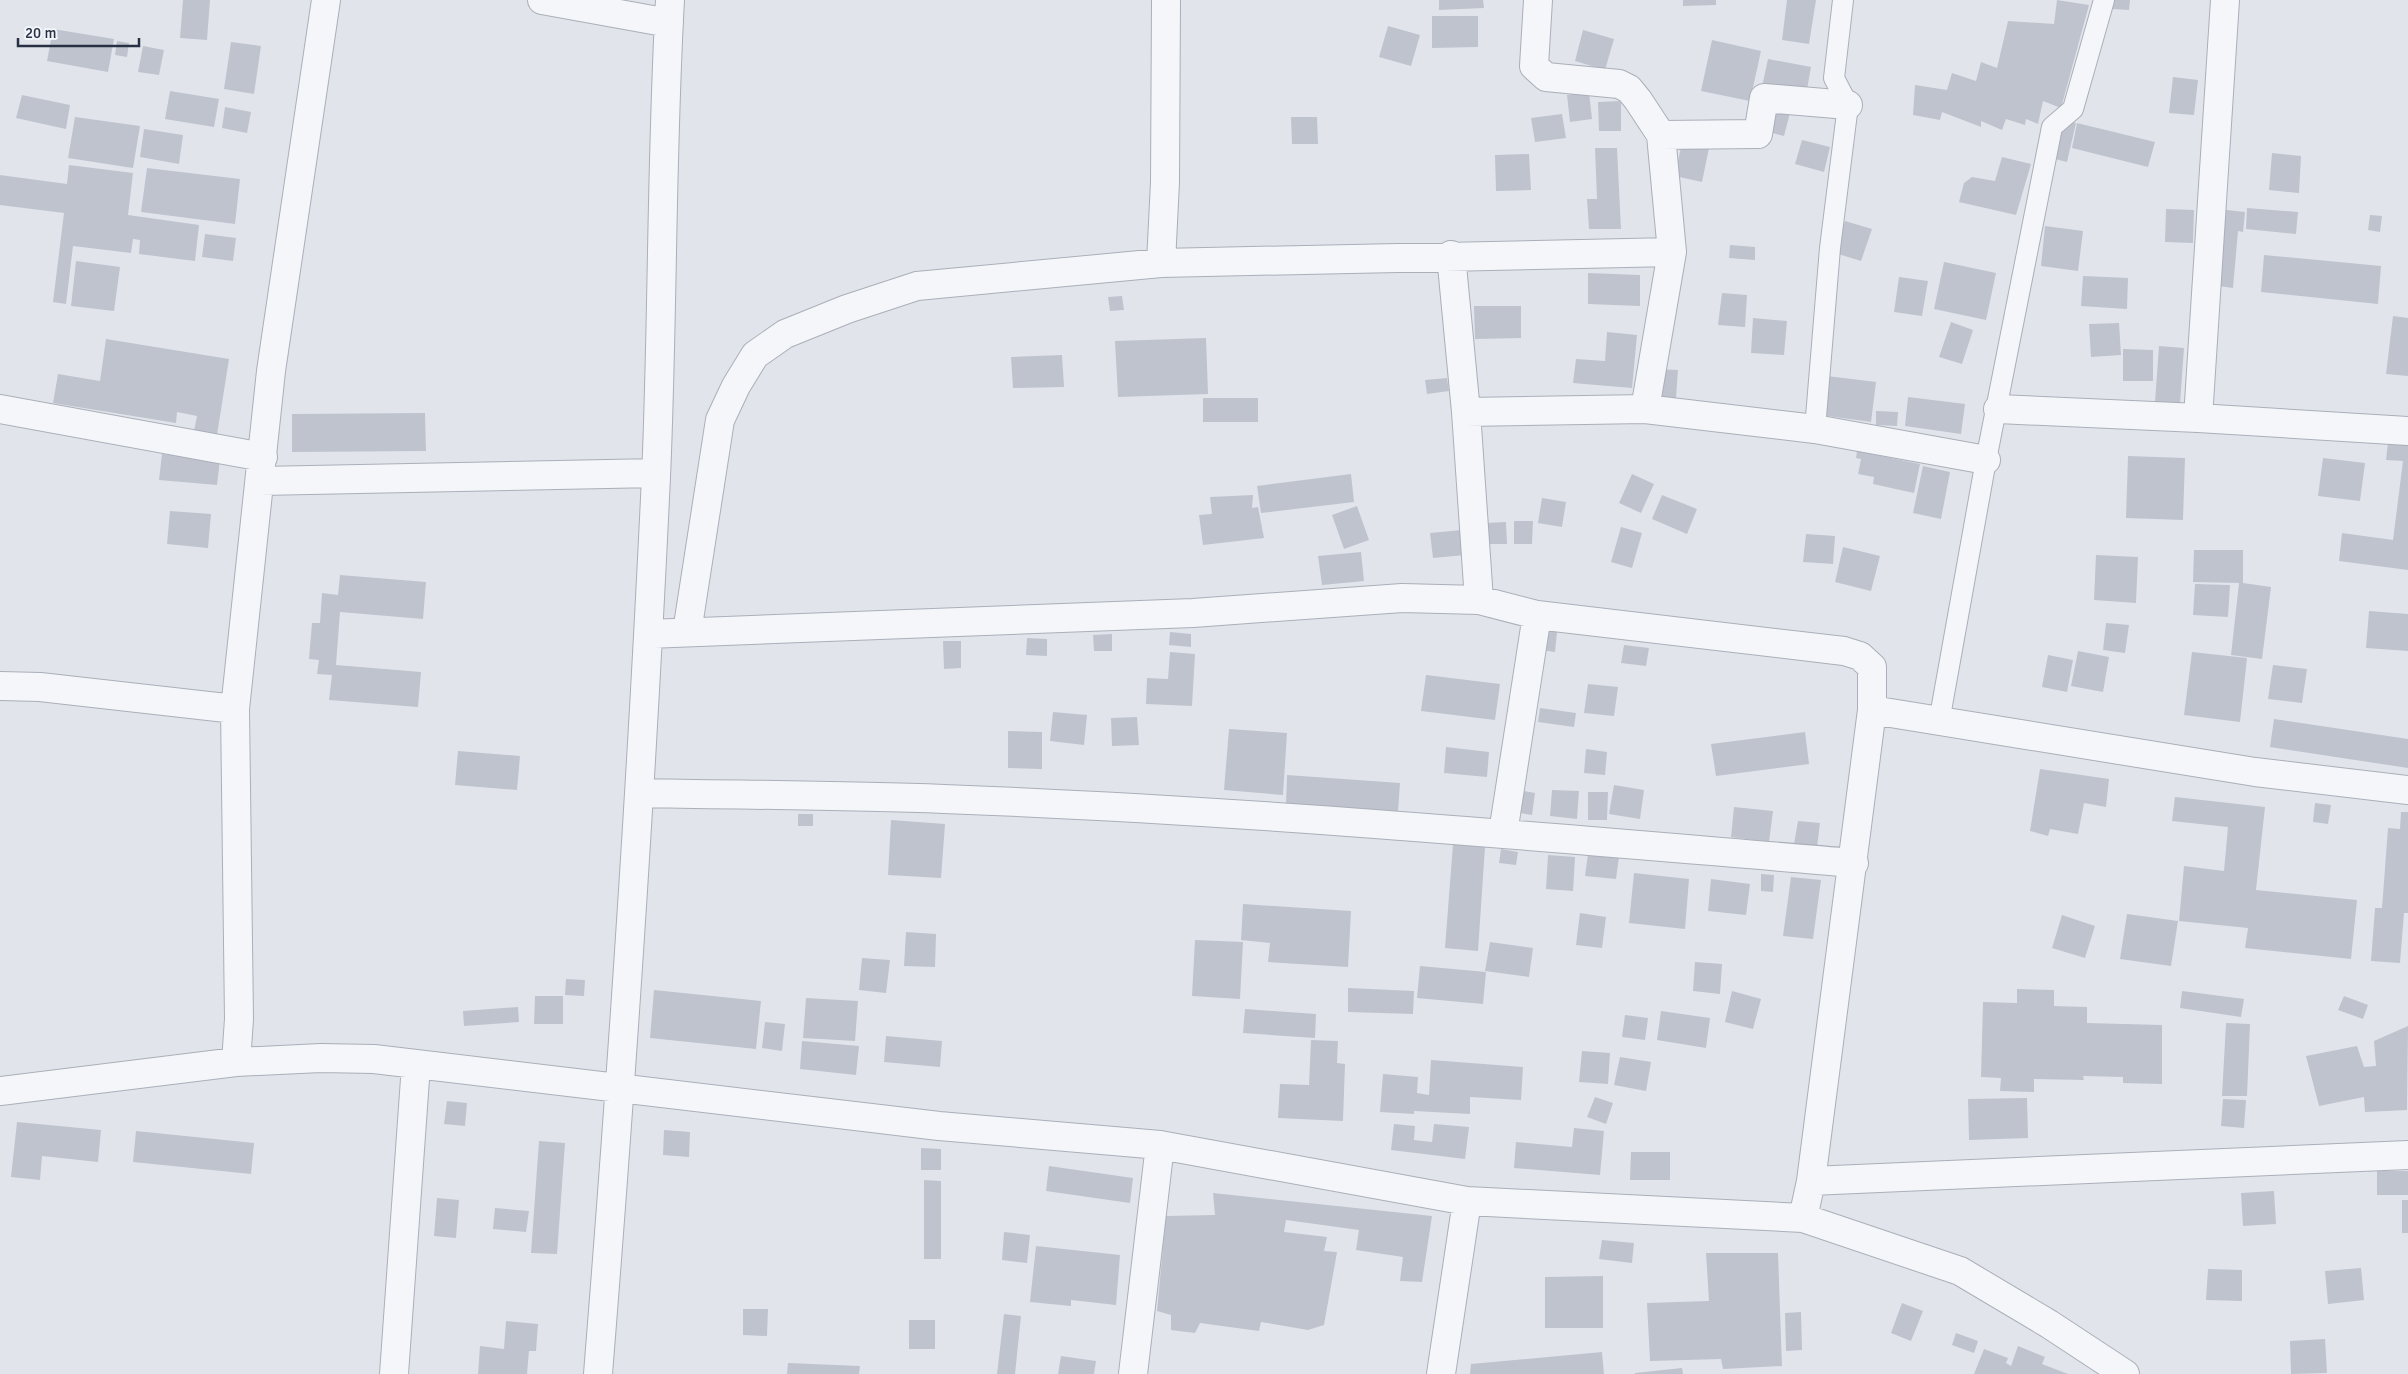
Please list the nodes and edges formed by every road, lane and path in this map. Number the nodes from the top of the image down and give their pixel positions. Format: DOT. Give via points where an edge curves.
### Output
graph roads {
  1 [pos="326,0"];
  2 [pos="542,0"];
  3 [pos="1166,0"];
  4 [pos="1538,0"];
  5 [pos="1843,0"];
  6 [pos="2104,0"];
  7 [pos="2225,0"];
  8 [pos="669,11"];
  9 [pos="1848,104"];
  10 [pos="1661,135"];
  11 [pos="1672,252"];
  12 [pos="1451,255"];
  13 [pos="1161,263"];
  14 [pos="1998,408"];
  15 [pos="0,409"];
  16 [pos="1645,409"];
  17 [pos="1466,412"];
  18 [pos="2198,418"];
  19 [pos="1816,429"];
  20 [pos="2408,431"];
  21 [pos="1986,460"];
  22 [pos="261,469"];
  23 [pos="656,472"];
  24 [pos="1479,600"];
  25 [pos="1537,615"];
  26 [pos="687,632"];
  27 [pos="648,634"];
  28 [pos="0,686"];
  29 [pos="235,709"];
  30 [pos="1872,710"];
  31 [pos="1939,722"];
  32 [pos="2408,790"];
  33 [pos="638,793"];
  34 [pos="1503,833"];
  35 [pos="1854,863"];
  36 [pos="236,1062"];
  37 [pos="416,1065"];
  38 [pos="620,1090"];
  39 [pos="0,1091"];
  40 [pos="1160,1145"];
  41 [pos="2408,1155"];
  42 [pos="1811,1181"];
  43 [pos="1467,1201"];
  44 [pos="1803,1218"];
  45 [pos="394,1374"];
  46 [pos="598,1374"];
  47 [pos="1133,1374"];
  48 [pos="1440,1374"];
  49 [pos="2125,1374"];
  1 -- 22 [label="street" via="271,371"];
  2 -- 8 [label="street"];
  3 -- 13 [label="street"];
  4 -- 10 [label="street" via="1534,66 1546,77 1624,86 1638,100"];
  5 -- 9 [label="lane" via="1834,78"];
  6 -- 14 [label="lane" via="2073,109 2052,127"];
  7 -- 18 [label="street"];
  8 -- 23 [label="street"];
  9 -- 10 [label="street" via="1764,98 1758,134"];
  9 -- 19 [label="lane" via="1830,248"];
  10 -- 11 [label="street"];
  11 -- 12 [label="street"];
  11 -- 16 [label="street"];
  12 -- 13 [label="street"];
  12 -- 17 [label="street"];
  13 -- 26 [label="street" via="917,286 785,334 755,355 720,420"];
  14 -- 18 [label="street"];
  14 -- 21 [label="lane"];
  15 -- 22 [label="street"];
  16 -- 17 [label="street"];
  16 -- 19 [label="street"];
  17 -- 24 [label="street"];
  18 -- 20 [label="street"];
  19 -- 21 [label="street"];
  21 -- 31 [label="lane"];
  22 -- 23 [label="street"];
  22 -- 29 [label="street"];
  23 -- 27 [label="street"];
  24 -- 25 [label="street"];
  24 -- 26 [label="street" via="1402,598 1193,613"];
  25 -- 30 [label="street" via="1834,650 1860,656 1872,667"];
  25 -- 34 [label="street"];
  26 -- 27 [label="street"];
  27 -- 33 [label="street"];
  28 -- 29 [label="street" via="40,687"];
  29 -- 36 [label="street" via="239,1009"];
  30 -- 31 [label="street"];
  30 -- 35 [label="street"];
  31 -- 32 [label="street" via="2255,772"];
  33 -- 34 [label="street" via="944,799"];
  33 -- 38 [label="street"];
  34 -- 35 [label="street"];
  35 -- 42 [label="street"];
  36 -- 37 [label="street" via="321,1058 374,1059"];
  36 -- 39 [label="street"];
  37 -- 38 [label="street"];
  37 -- 45 [label="street"];
  38 -- 40 [label="street" via="939,1126"];
  38 -- 46 [label="street"];
  40 -- 43 [label="street"];
  40 -- 47 [label="street"];
  41 -- 42 [label="street"];
  42 -- 44 [label="street"];
  43 -- 44 [label="street"];
  43 -- 48 [label="street"];
  44 -- 49 [label="street" via="1960,1271"];
}
